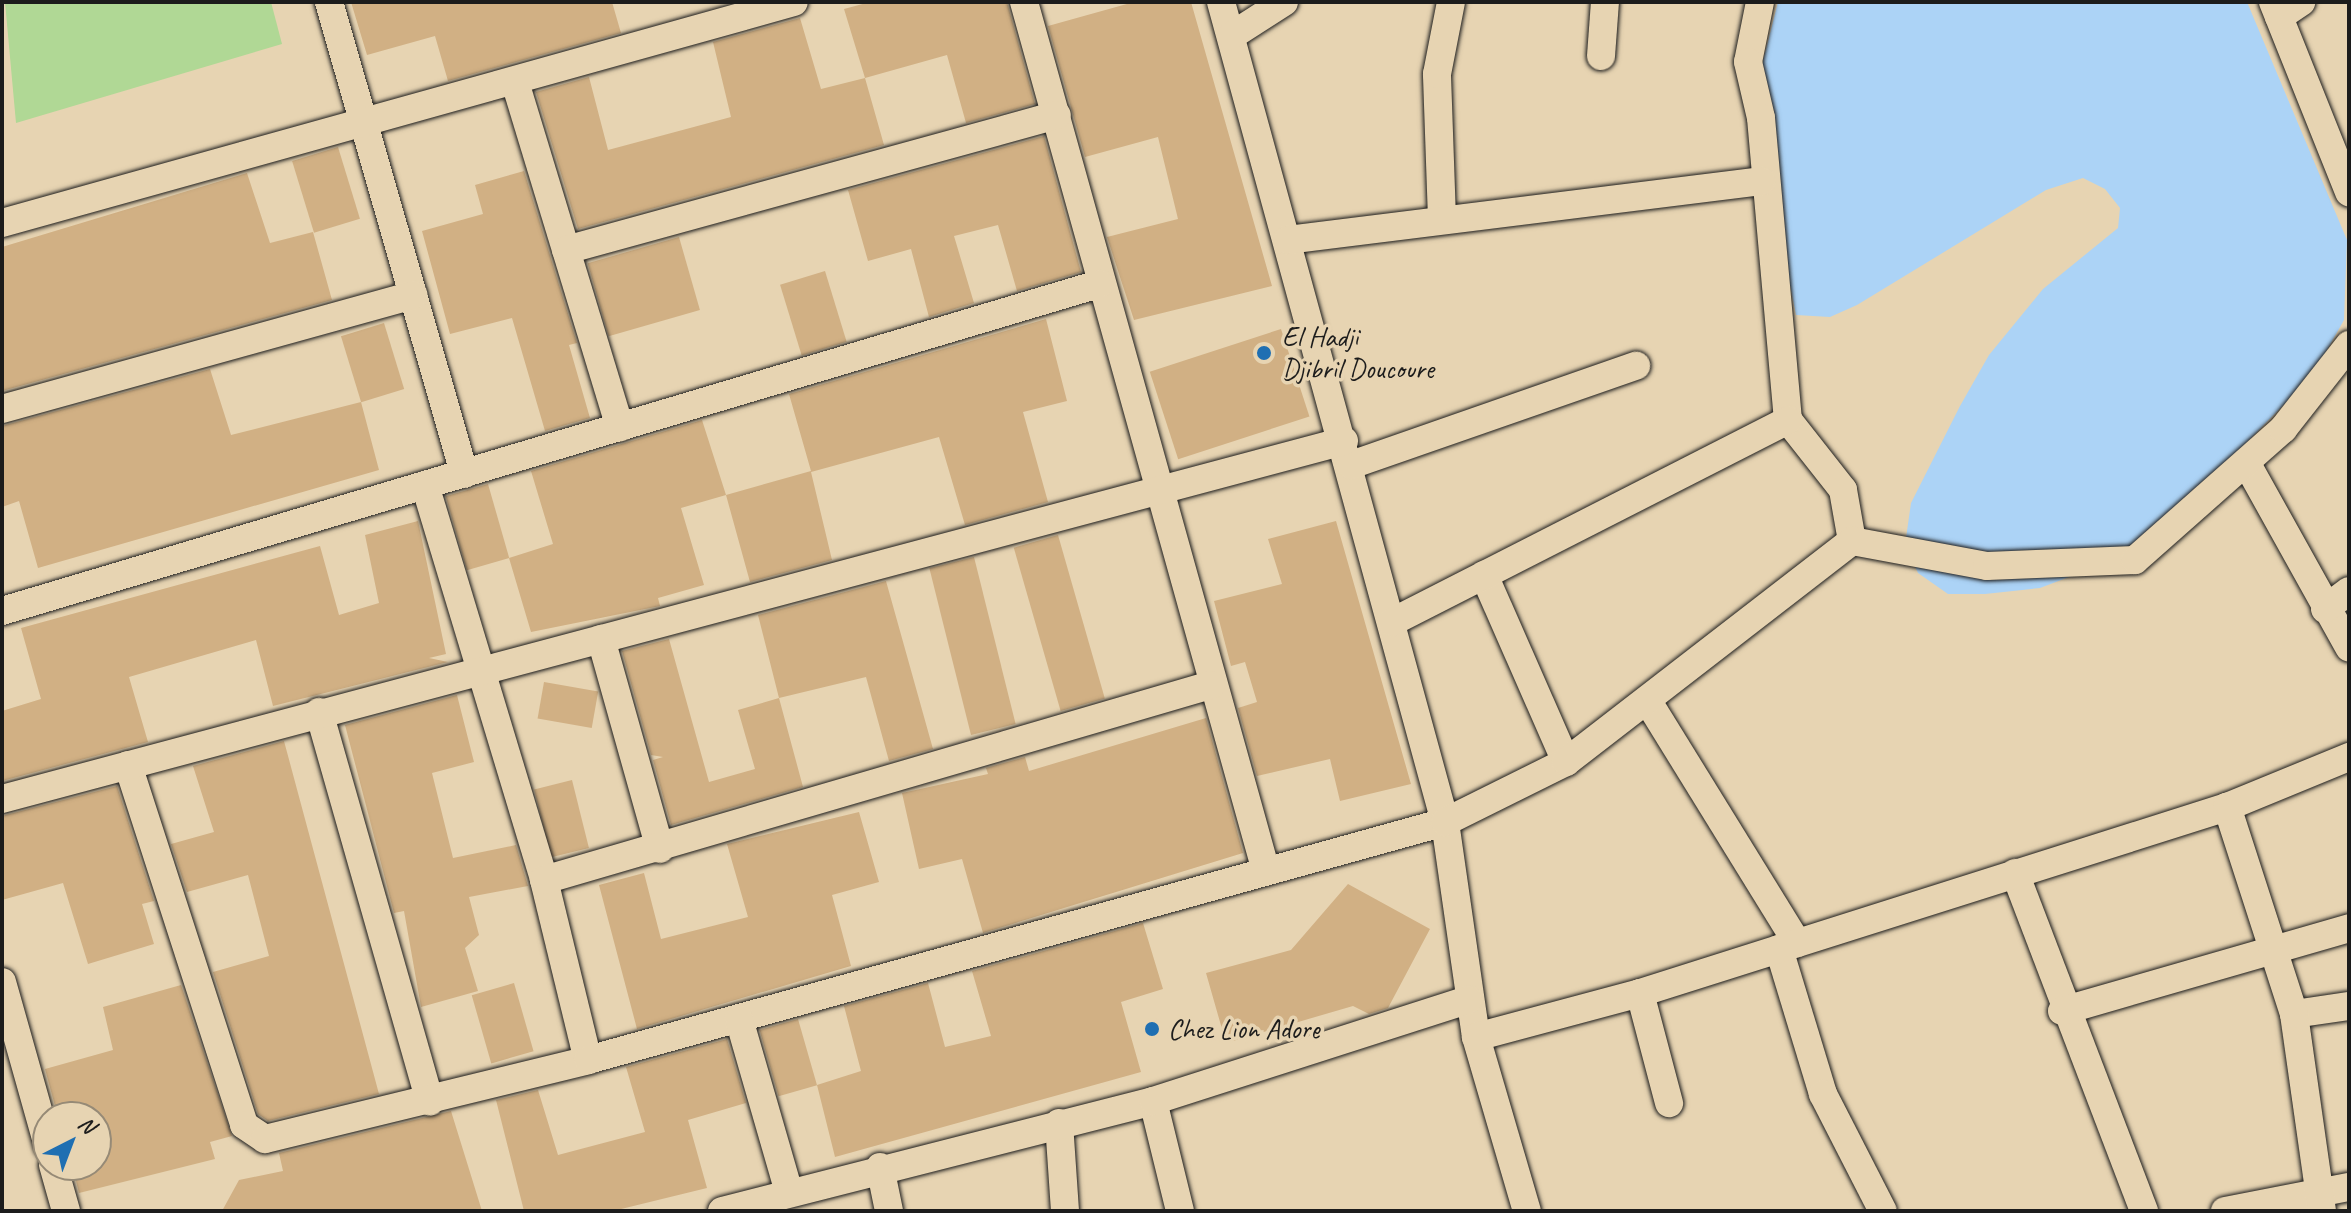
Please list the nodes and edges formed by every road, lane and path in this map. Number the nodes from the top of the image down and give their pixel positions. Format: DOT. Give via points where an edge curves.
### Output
graph roads {
  1 [pos="329,2"];
  2 [pos="794,2"];
  3 [pos="1024,2"];
  4 [pos="1221,2"];
  5 [pos="1284,2"];
  6 [pos="1451,2"];
  7 [pos="1605,2"];
  8 [pos="1760,2"];
  9 [pos="2284,7"];
  10 [pos="1231,36"];
  11 [pos="1601,56"];
  12 [pos="515,82"];
  13 [pos="1057,115"];
  14 [pos="364,123"];
  15 [pos="2344,157"];
  16 [pos="1761,181"];
  17 [pos="2349,192"];
  18 [pos="1442,219"];
  19 [pos="2,223"];
  20 [pos="1288,240"];
  21 [pos="566,250"];
  22 [pos="1099,284"];
  23 [pos="413,295"];
  24 [pos="2349,345"];
  25 [pos="1636,366"];
  26 [pos="2,409"];
  27 [pos="1788,420"];
  28 [pos="620,427"];
  29 [pos="1347,453"];
  30 [pos="2247,464"];
  31 [pos="464,474"];
  32 [pos="425,485"];
  33 [pos="1156,491"];
  34 [pos="1852,541"];
  35 [pos="1484,575"];
  36 [pos="2349,591"];
  37 [pos="2325,609"];
  38 [pos="2,611"];
  39 [pos="1392,622"];
  40 [pos="601,639"];
  41 [pos="2349,647"];
  42 [pos="478,672"];
  43 [pos="1211,685"];
  44 [pos="1649,703"];
  45 [pos="319,712"];
  46 [pos="2349,757"];
  47 [pos="1566,762"];
  48 [pos="128,765"];
  49 [pos="2,799"];
  50 [pos="2227,807"];
  51 [pos="1445,822"];
  52 [pos="660,849"];
  53 [pos="1266,871"];
  54 [pos="2015,873"];
  55 [pos="544,880"];
  56 [pos="2349,928"];
  57 [pos="1788,946"];
  58 [pos="2271,948"];
  59 [pos="2,982"];
  60 [pos="1640,993"];
  61 [pos="1468,1000"];
  62 [pos="2349,1006"];
  63 [pos="2062,1011"];
  64 [pos="2294,1014"];
  65 [pos="739,1019"];
  66 [pos="1476,1037"];
  67 [pos="588,1060"];
  68 [pos="35,1101"];
  69 [pos="1153,1101"];
  70 [pos="430,1102"];
  71 [pos="1669,1103"];
  72 [pos="1059,1123"];
  73 [pos="880,1167"];
  74 [pos="58,1181"];
  75 [pos="2349,1187"];
  76 [pos="789,1192"];
  77 [pos="2320,1202"];
  78 [pos="66,1211"];
  79 [pos="722,1211"];
  80 [pos="889,1211"];
  81 [pos="1065,1211"];
  82 [pos="1180,1211"];
  83 [pos="1527,1211"];
  84 [pos="1883,1211"];
  85 [pos="2144,1211"];
  86 [pos="2225,1211"];
  1 -- 14 [label="street"];
  2 -- 12 [label="street"];
  3 -- 13 [label="street"];
  4 -- 10 [label="street"];
  5 -- 10 [label="street"];
  6 -- 18 [label="street" via="1437,74"];
  7 -- 11 [label="street"];
  8 -- 16 [label="street" via="1748,62 1761,118"];
  9 -- 15 [label="street"];
  10 -- 20 [label="street"];
  12 -- 14 [label="street"];
  12 -- 21 [label="street"];
  13 -- 21 [label="street"];
  13 -- 22 [label="street"];
  14 -- 19 [label="street"];
  14 -- 23 [label="street"];
  15 -- 17 [label="street"];
  16 -- 18 [label="street"];
  16 -- 27 [label="street"];
  18 -- 20 [label="street"];
  20 -- 29 [label="street"];
  21 -- 28 [label="street"];
  22 -- 28 [label="street"];
  22 -- 33 [label="street"];
  23 -- 26 [label="street"];
  23 -- 31 [label="street"];
  24 -- 30 [label="street"];
  25 -- 29 [label="street"];
  27 -- 34 [label="street" via="1843,490"];
  27 -- 35 [label="street"];
  28 -- 31 [label="street"];
  29 -- 33 [label="street"];
  29 -- 39 [label="street"];
  30 -- 34 [label="street" via="2135,560 1987,566"];
  30 -- 37 [label="street"];
  31 -- 32 [label="street"];
  32 -- 38 [label="street"];
  32 -- 42 [label="street"];
  33 -- 40 [label="street"];
  33 -- 43 [label="street"];
  34 -- 44 [label="street"];
  35 -- 39 [label="street"];
  35 -- 47 [label="street"];
  36 -- 37 [label="street"];
  37 -- 41 [label="street"];
  39 -- 51 [label="street"];
  40 -- 42 [label="street"];
  40 -- 52 [label="street"];
  42 -- 45 [label="street"];
  42 -- 55 [label="street"];
  43 -- 52 [label="street"];
  43 -- 53 [label="street"];
  44 -- 47 [label="street"];
  44 -- 57 [label="street"];
  45 -- 48 [label="street"];
  45 -- 70 [label="street"];
  46 -- 50 [label="street"];
  47 -- 51 [label="street"];
  48 -- 49 [label="street"];
  48 -- 70 [label="street" via="246,1132 265,1139"];
  50 -- 54 [label="street"];
  50 -- 58 [label="street"];
  51 -- 53 [label="street"];
  51 -- 61 [label="street"];
  52 -- 55 [label="street"];
  53 -- 65 [label="street"];
  54 -- 57 [label="street"];
  54 -- 63 [label="street"];
  55 -- 67 [label="street"];
  56 -- 58 [label="street"];
  57 -- 60 [label="street"];
  57 -- 84 [label="street" via="1823,1094"];
  58 -- 63 [label="street"];
  58 -- 64 [label="street"];
  59 -- 68 [label="street"];
  60 -- 66 [label="street"];
  60 -- 71 [label="street"];
  61 -- 66 [label="street"];
  61 -- 69 [label="street"];
  62 -- 64 [label="street"];
  63 -- 85 [label="street"];
  64 -- 77 [label="street"];
  65 -- 67 [label="street"];
  65 -- 76 [label="street"];
  66 -- 83 [label="street"];
  67 -- 70 [label="street"];
  69 -- 72 [label="street"];
  69 -- 82 [label="street"];
  72 -- 73 [label="street"];
  72 -- 81 [label="street"];
  73 -- 76 [label="street"];
  73 -- 80 [label="street"];
  74 -- 78 [label="street"];
  75 -- 77 [label="street"];
  76 -- 79 [label="street"];
  77 -- 86 [label="street"];
}
